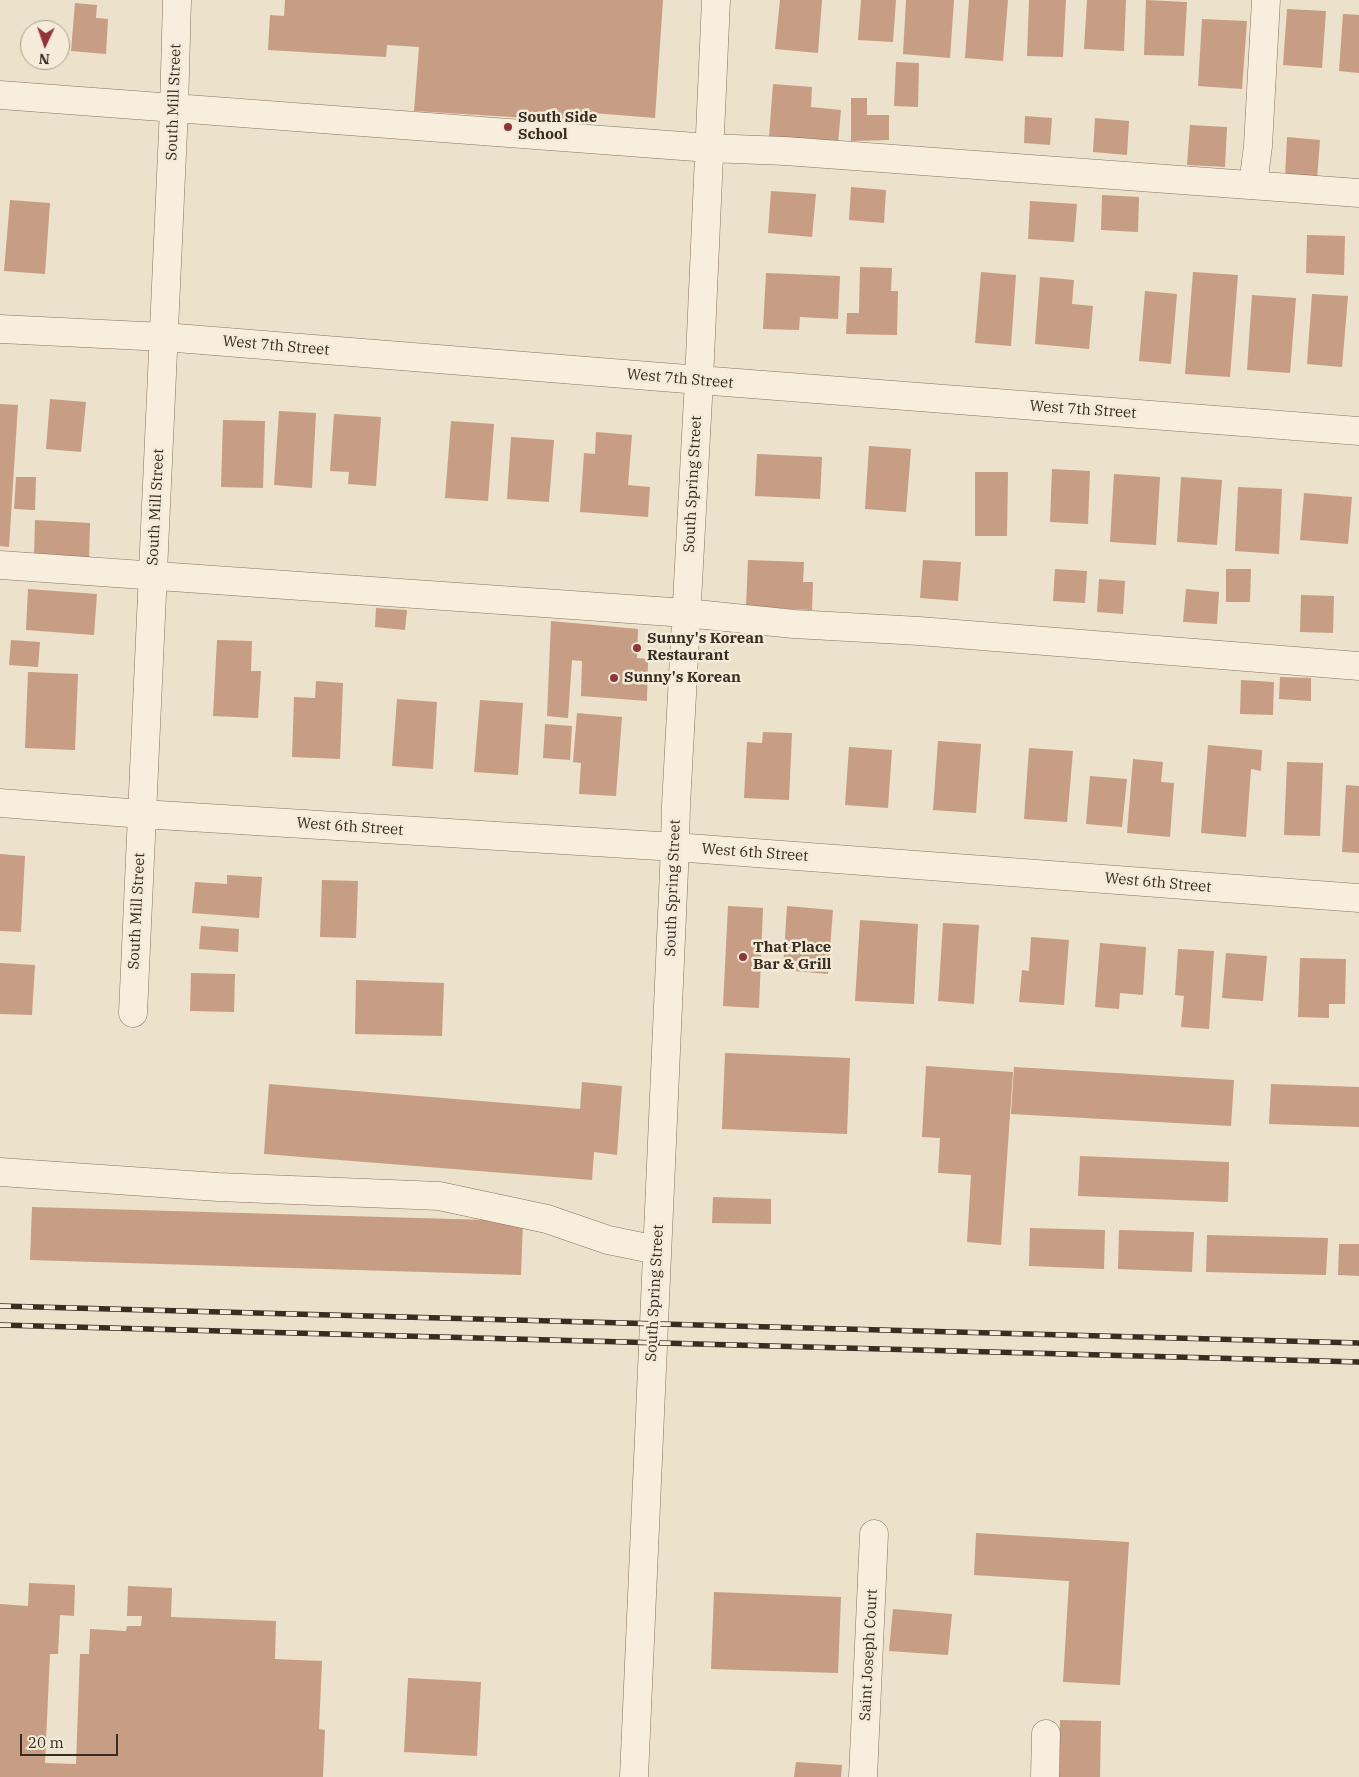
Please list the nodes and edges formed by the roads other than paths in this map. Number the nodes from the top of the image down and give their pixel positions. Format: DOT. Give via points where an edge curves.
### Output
graph roads {
  1 [pos="177,0"];
  2 [pos="716,0"];
  3 [pos="1266,0"];
  4 [pos="0,94"];
  5 [pos="174,109"];
  6 [pos="709,148"];
  7 [pos="1253,185"];
  8 [pos="1359,193"];
  9 [pos="0,329"];
  10 [pos="164,337"];
  11 [pos="698,380"];
  12 [pos="1359,431"];
  13 [pos="0,565"];
  14 [pos="153,577"];
  15 [pos="686,613"];
  16 [pos="1359,666"];
  17 [pos="0,803"];
  18 [pos="142,814"];
  19 [pos="675,847"];
  20 [pos="1359,898"];
  21 [pos="133,1013"];
  22 [pos="0,1172"];
  23 [pos="657,1250"];
  24 [pos="874,1534"];
  25 [pos="1046,1734"];
  26 [pos="634,1777"];
  27 [pos="863,1777"];
  28 [pos="1045,1777"];
  1 -- 5 [label="street, South Mill Street"];
  2 -- 6 [label="street, South Spring Street"];
  3 -- 7 [label="street"];
  4 -- 5 [label="street"];
  5 -- 6 [label="street"];
  5 -- 10 [label="street, South Mill Street"];
  6 -- 7 [label="street"];
  6 -- 11 [label="street, South Spring Street"];
  7 -- 8 [label="street"];
  9 -- 10 [label="street, West 7th Street"];
  10 -- 11 [label="street, West 7th Street"];
  10 -- 14 [label="street, South Mill Street"];
  11 -- 12 [label="street, West 7th Street"];
  11 -- 15 [label="street, South Spring Street"];
  13 -- 14 [label="street"];
  14 -- 15 [label="street"];
  14 -- 18 [label="street, South Mill Street"];
  15 -- 16 [label="street"];
  15 -- 19 [label="street, South Spring Street"];
  17 -- 18 [label="street, West 6th Street"];
  18 -- 19 [label="street, West 6th Street"];
  18 -- 21 [label="street, South Mill Street"];
  19 -- 20 [label="street, West 6th Street"];
  19 -- 23 [label="street, South Spring Street"];
  22 -- 23 [label="street" via="218,1187 439,1196 547,1219 608,1240"];
  23 -- 26 [label="street, South Spring Street"];
  24 -- 27 [label="street, Saint Joseph Court"];
  25 -- 28 [label="street"];
}
